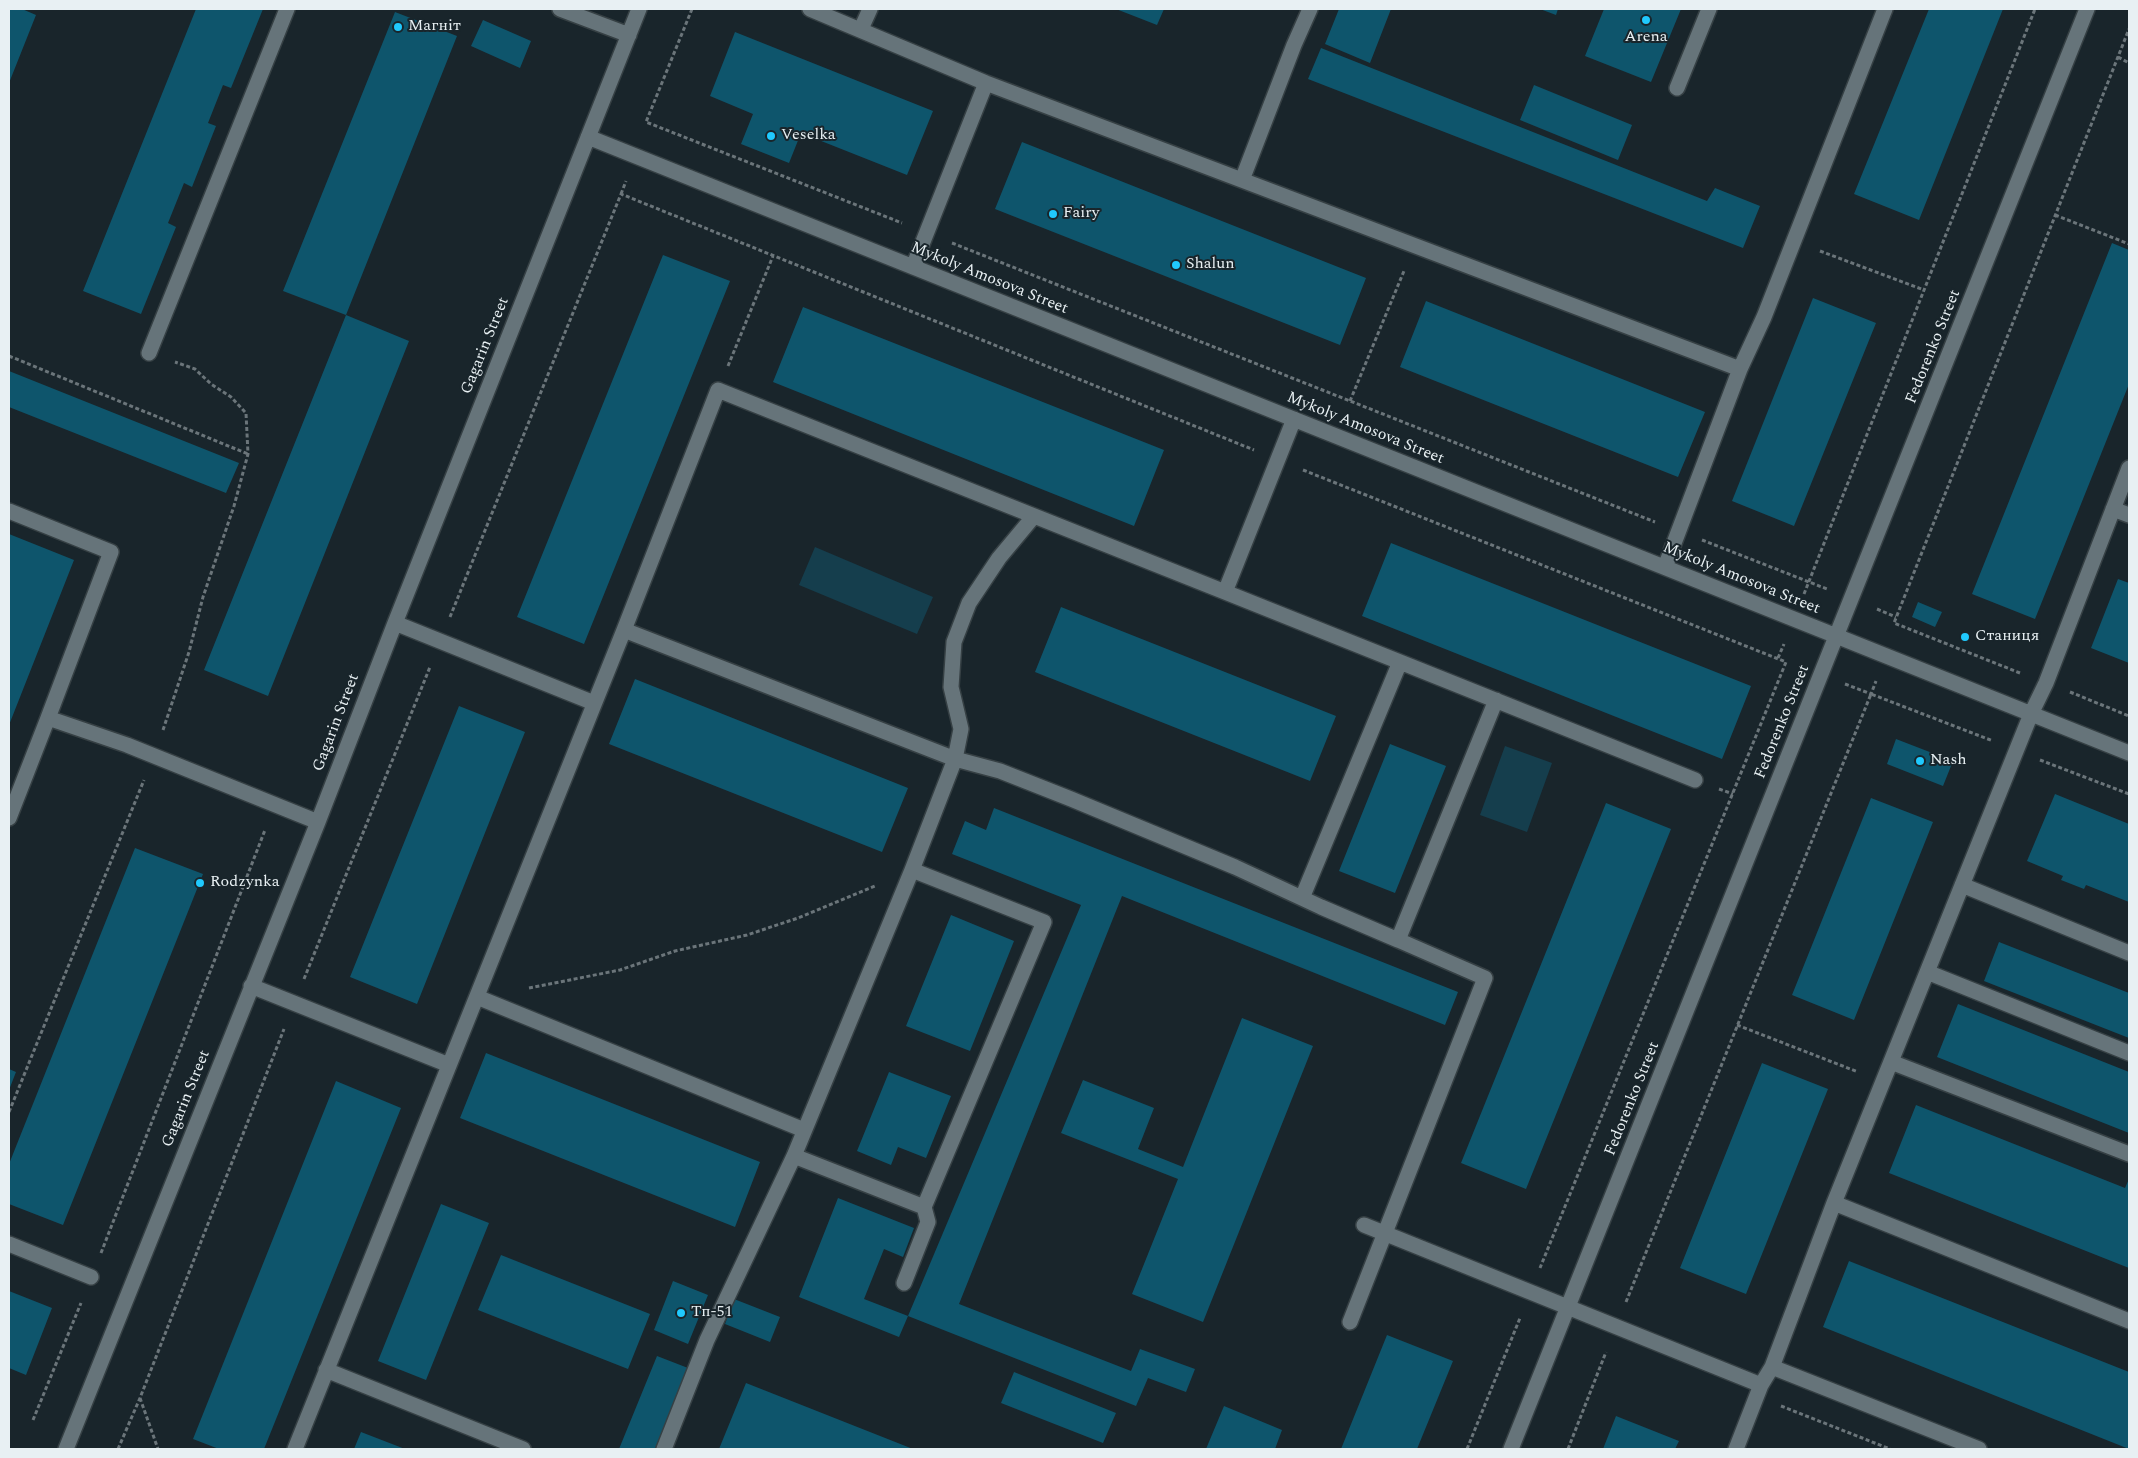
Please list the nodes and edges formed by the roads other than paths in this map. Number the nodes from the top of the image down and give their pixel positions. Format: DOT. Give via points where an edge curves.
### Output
graph roads {
  1 [pos="287,9"];
  2 [pos="560,9"];
  3 [pos="639,9"];
  4 [pos="810,9"];
  5 [pos="870,9"];
  6 [pos="1310,9"];
  7 [pos="1709,9"];
  8 [pos="1885,9"];
  9 [pos="2087,9"];
  10 [pos="861,29"];
  11 [pos="629,36"];
  12 [pos="986,83"];
  13 [pos="1677,88"];
  14 [pos="588,137"];
  15 [pos="1242,180"];
  16 [pos="913,267"];
  17 [pos="149,353"];
  18 [pos="1740,369"];
  19 [pos="1294,419"];
  20 [pos="2129,468"];
  21 [pos="2113,508"];
  22 [pos="9,511"];
  23 [pos="2129,515"];
  24 [pos="1034,516"];
  25 [pos="1665,567"];
  26 [pos="1224,592"];
  27 [pos="395,623"];
  28 [pos="624,630"];
  29 [pos="1836,636"];
  30 [pos="1400,662"];
  31 [pos="1496,700"];
  32 [pos="594,703"];
  33 [pos="2031,714"];
  34 [pos="48,718"];
  35 [pos="2129,753"];
  36 [pos="955,759"];
  37 [pos="1695,780"];
  38 [pos="9,818"];
  39 [pos="318,822"];
  40 [pos="912,870"];
  41 [pos="1962,885"];
  42 [pos="1302,898"];
  43 [pos="1398,940"];
  44 [pos="2129,953"];
  45 [pos="1927,972"];
  46 [pos="251,986"];
  47 [pos="477,998"];
  48 [pos="2129,1053"];
  49 [pos="1891,1062"];
  50 [pos="449,1065"];
  51 [pos="804,1130"];
  52 [pos="2129,1154"];
  53 [pos="794,1156"];
  54 [pos="1834,1203"];
  55 [pos="924,1207"];
  56 [pos="1364,1224"];
  57 [pos="1385,1233"];
  58 [pos="9,1244"];
  59 [pos="91,1277"];
  60 [pos="904,1283"];
  61 [pos="1568,1308"];
  62 [pos="2129,1321"];
  63 [pos="1350,1322"];
  64 [pos="1772,1367"];
  65 [pos="326,1370"];
  66 [pos="1759,1391"];
  67 [pos="66,1449"];
  68 [pos="295,1449"];
  69 [pos="524,1449"];
  70 [pos="664,1449"];
  71 [pos="1511,1449"];
  72 [pos="1736,1449"];
  73 [pos="1979,1449"];
  1 -- 17 [label="street"];
  2 -- 11 [label="street"];
  3 -- 11 [label="street, Gagarin Street"];
  4 -- 10 [label="street"];
  5 -- 10 [label="street"];
  6 -- 15 [label="street"];
  7 -- 13 [label="street"];
  8 -- 18 [label="street"];
  9 -- 29 [label="street, Fedorenko Street"];
  10 -- 12 [label="street"];
  11 -- 14 [label="street, Gagarin Street"];
  12 -- 15 [label="street"];
  12 -- 16 [label="street"];
  14 -- 16 [label="street, Mykoly Amosova Street"];
  14 -- 27 [label="street, Gagarin Street"];
  15 -- 18 [label="street"];
  16 -- 19 [label="street, Mykoly Amosova Street"];
  18 -- 25 [label="street"];
  19 -- 25 [label="street, Mykoly Amosova Street"];
  19 -- 26 [label="street"];
  20 -- 21 [label="street"];
  21 -- 23 [label="street"];
  21 -- 33 [label="street"];
  22 -- 34 [label="street" via="111,552"];
  24 -- 26 [label="street"];
  24 -- 28 [label="street" via="718,390"];
  24 -- 36 [label="street" via="999,558 969,603 954,642 951,687 961,729"];
  25 -- 29 [label="street, Mykoly Amosova Street"];
  26 -- 30 [label="street"];
  27 -- 32 [label="street"];
  27 -- 39 [label="street, Gagarin Street"];
  28 -- 32 [label="street"];
  28 -- 36 [label="street"];
  29 -- 33 [label="street, Mykoly Amosova Street"];
  29 -- 61 [label="street, Fedorenko Street"];
  30 -- 31 [label="street"];
  30 -- 42 [label="street"];
  31 -- 37 [label="street"];
  31 -- 43 [label="street"];
  32 -- 47 [label="street"];
  33 -- 35 [label="street, Mykoly Amosova Street"];
  33 -- 41 [label="street"];
  34 -- 38 [label="street"];
  34 -- 39 [label="street" via="127,745"];
  36 -- 40 [label="street"];
  36 -- 42 [label="street" via="1000,771 1235,867"];
  39 -- 46 [label="street, Gagarin Street"];
  40 -- 51 [label="street"];
  40 -- 55 [label="street" via="1044,922"];
  41 -- 44 [label="street"];
  41 -- 45 [label="street"];
  42 -- 43 [label="street"];
  43 -- 57 [label="street" via="1485,978"];
  45 -- 48 [label="street"];
  45 -- 49 [label="street"];
  46 -- 50 [label="street"];
  46 -- 67 [label="street, Gagarin Street"];
  47 -- 50 [label="street"];
  47 -- 51 [label="street"];
  49 -- 52 [label="street"];
  49 -- 54 [label="street"];
  50 -- 65 [label="street"];
  51 -- 53 [label="street"];
  53 -- 55 [label="street"];
  53 -- 70 [label="street" via="707,1340"];
  54 -- 62 [label="street"];
  54 -- 64 [label="street"];
  55 -- 60 [label="street" via="928,1222"];
  56 -- 57 [label="street"];
  57 -- 61 [label="street"];
  57 -- 63 [label="street"];
  58 -- 59 [label="street"];
  61 -- 66 [label="street"];
  61 -- 71 [label="street, Fedorenko Street"];
  64 -- 66 [label="street"];
  64 -- 73 [label="street"];
  65 -- 68 [label="street"];
  65 -- 69 [label="street"];
  66 -- 72 [label="street"];
}
